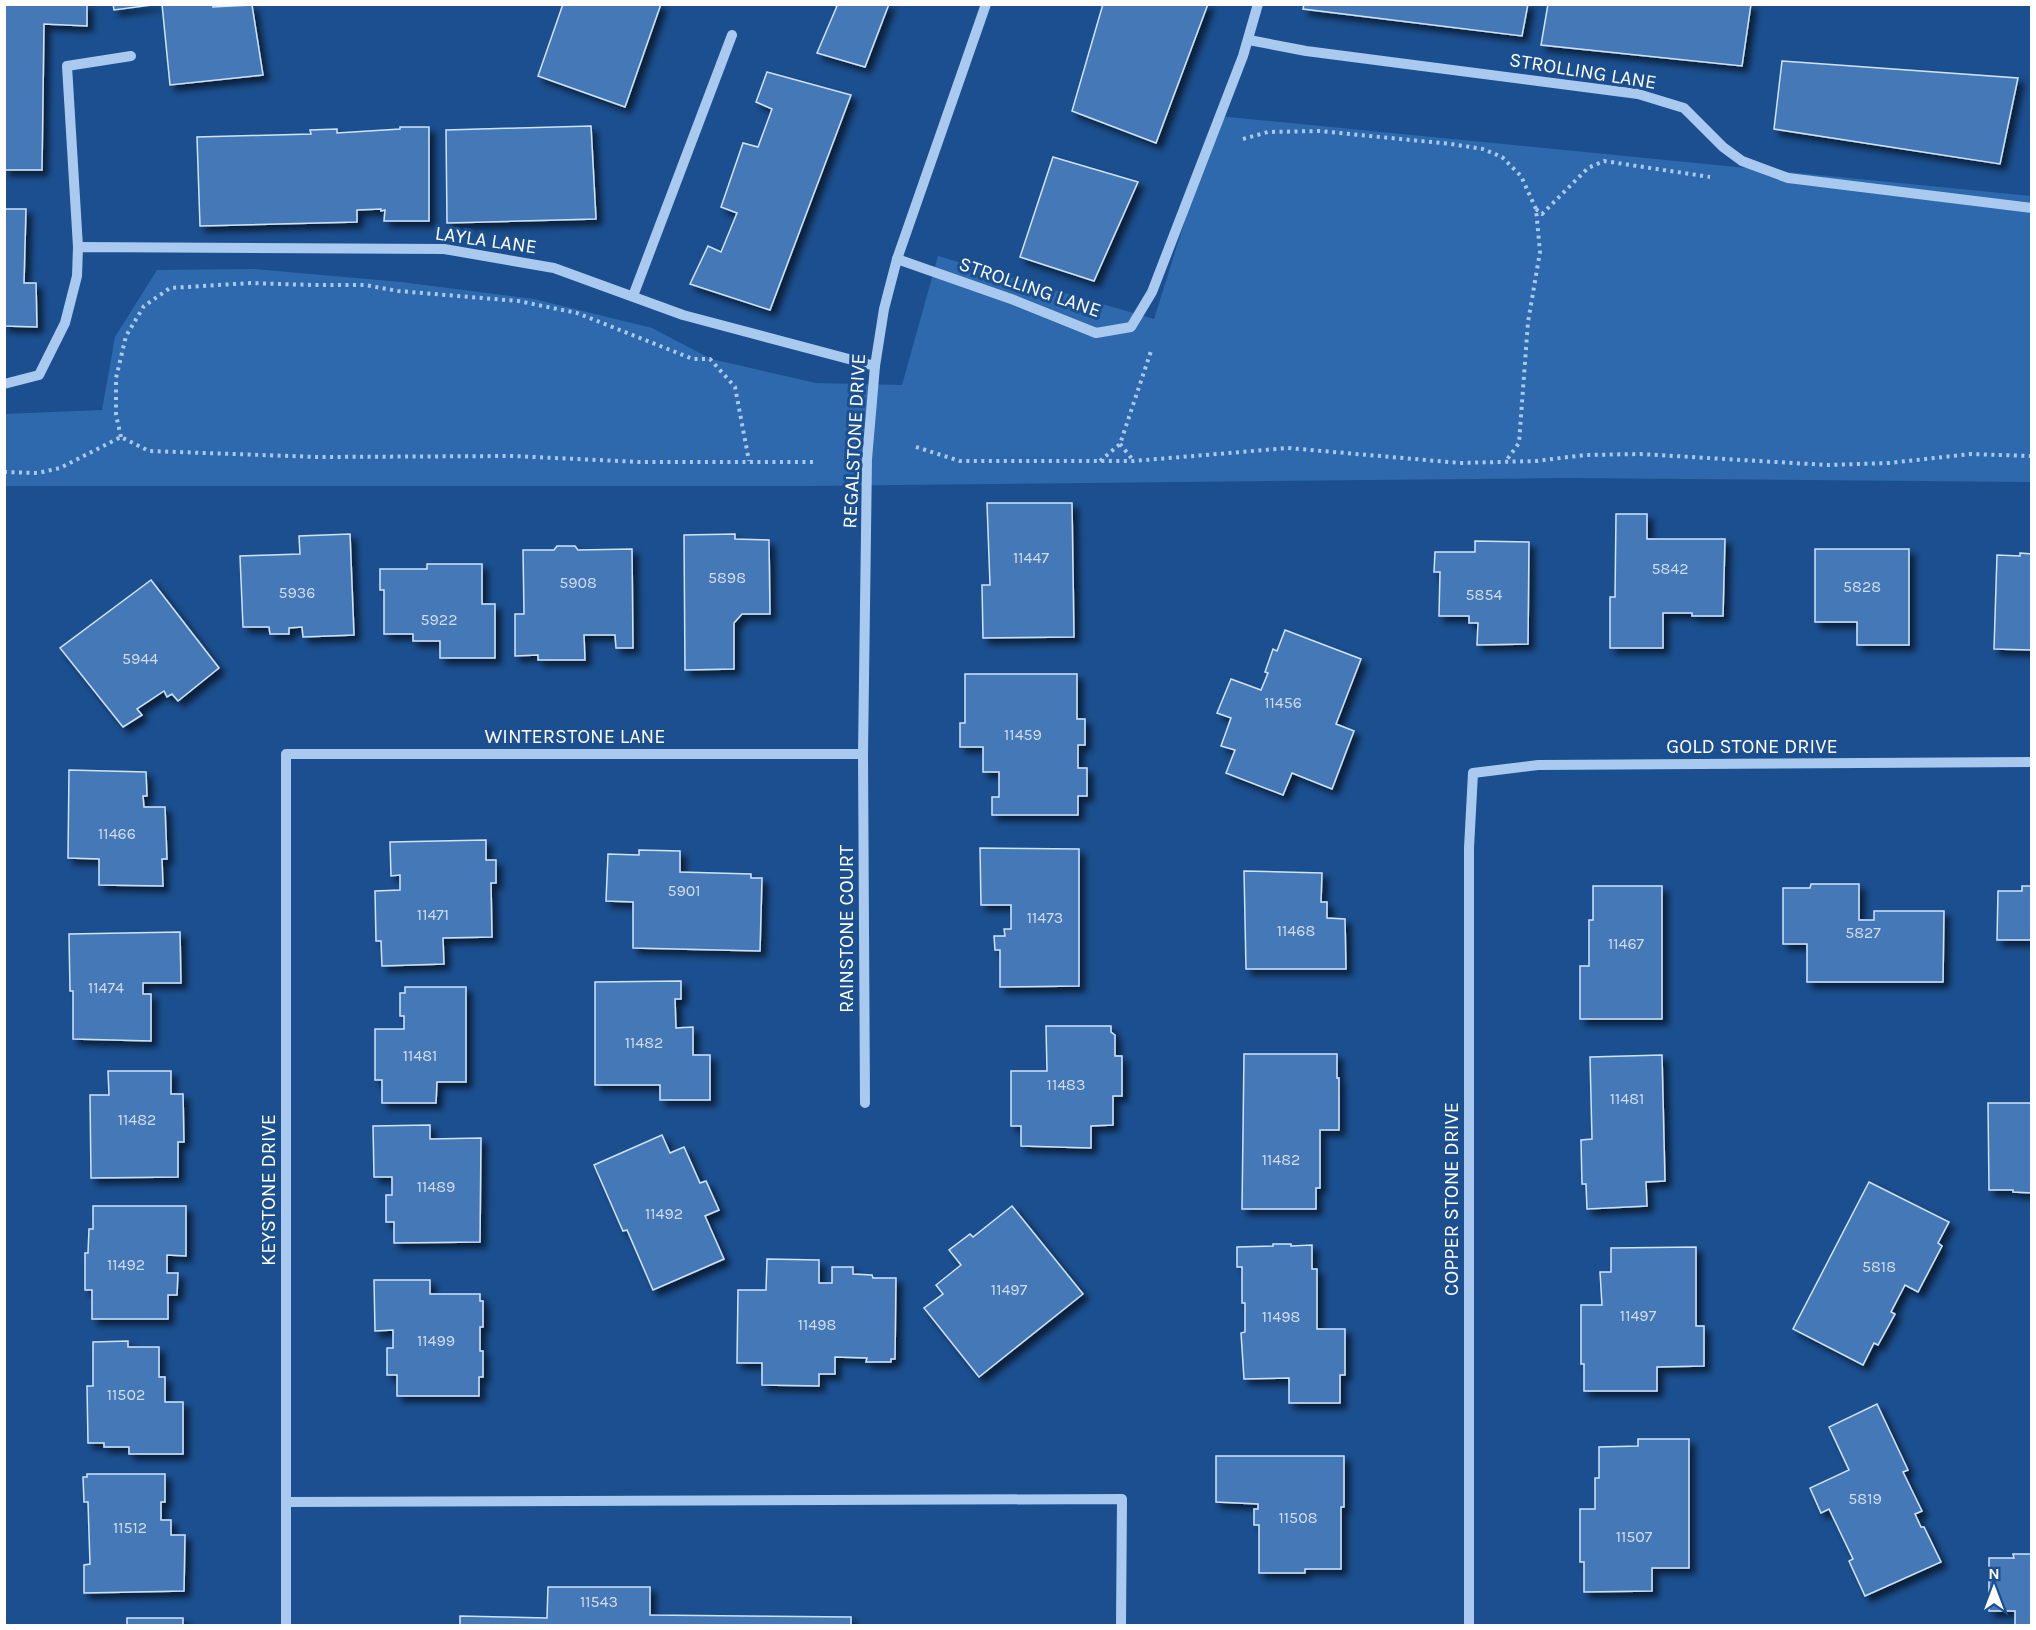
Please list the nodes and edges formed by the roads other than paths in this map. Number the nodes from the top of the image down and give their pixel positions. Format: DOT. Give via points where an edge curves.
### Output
graph roads {
  1 [pos="986,4"];
  2 [pos="1258,4"];
  3 [pos="732,35"];
  4 [pos="1249,40"];
  5 [pos="132,56"];
  6 [pos="2031,208"];
  7 [pos="78,247"];
  8 [pos="897,259"];
  9 [pos="633,296"];
  10 [pos="874,366"];
  11 [pos="4,384"];
  12 [pos="286,754"];
  13 [pos="863,754"];
  14 [pos="2031,762"];
  15 [pos="1473,773"];
  16 [pos="865,1103"];
  17 [pos="286,1502"];
  18 [pos="286,1626"];
  19 [pos="1121,1626"];
  20 [pos="1469,1626"];
  1 -- 8 [label="street, REGALSTONE DRIVE"];
  2 -- 4 [label="street, STROLLING LANE"];
  3 -- 9 [label="street"];
  4 -- 6 [label="street, STROLLING LANE" via="1306,51 1638,94 1684,108 1742,161 1788,178"];
  4 -- 8 [label="street, STROLLING LANE" via="1152,292 1131,327 1096,333"];
  5 -- 7 [label="street" via="67,66"];
  7 -- 9 [label="street, LAYLA LANE" via="444,249 554,268"];
  7 -- 11 [label="street" via="77,276 65,323 39,375"];
  8 -- 10 [label="street, REGALSTONE DRIVE"];
  9 -- 10 [label="street, LAYLA LANE" via="683,315"];
  10 -- 13 [label="street, REGALSTONE DRIVE" via="867,459"];
  12 -- 13 [label="street, WINTERSTONE LANE"];
  12 -- 17 [label="street, KEYSTONE DRIVE"];
  13 -- 16 [label="street, RAINSTONE COURT"];
  14 -- 15 [label="street, GOLD STONE DRIVE" via="1538,765"];
  15 -- 20 [label="street, COPPER STONE DRIVE" via="1469,848"];
  17 -- 18 [label="street, KEYSTONE DRIVE"];
  17 -- 19 [label="street" via="1122,1499"];
}
